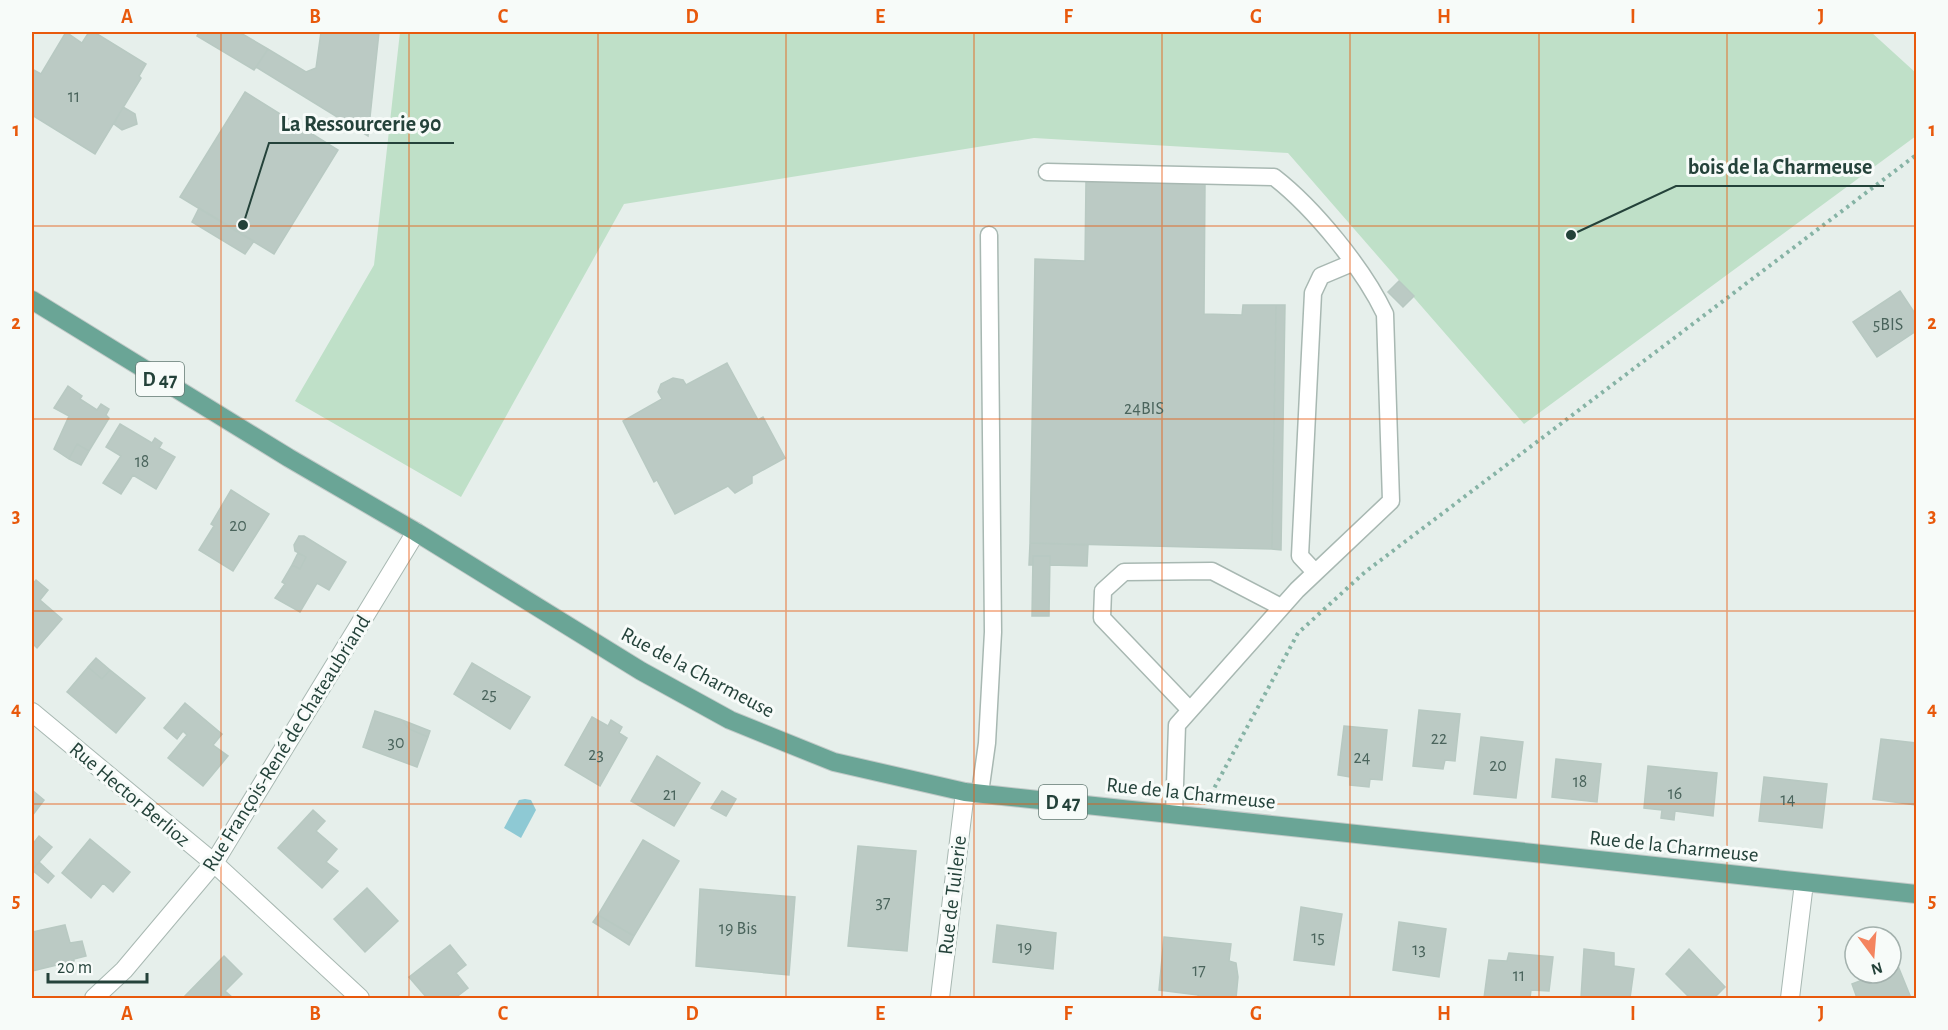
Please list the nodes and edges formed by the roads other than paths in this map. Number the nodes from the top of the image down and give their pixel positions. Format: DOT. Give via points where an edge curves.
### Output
graph roads {
  1 [pos="1047,172"];
  2 [pos="989,235"];
  3 [pos="1352,263"];
  4 [pos="32,300"];
  5 [pos="416,532"];
  6 [pos="1315,572"];
  7 [pos="1281,607"];
  8 [pos="1190,710"];
  9 [pos="32,712"];
  10 [pos="973,792"];
  11 [pos="1174,814"];
  12 [pos="214,863"];
  13 [pos="1804,883"];
  14 [pos="1917,894"];
  15 [pos="94,999"];
  16 [pos="360,999"];
  17 [pos="940,999"];
  18 [pos="1790,999"];
  1 -- 3 [label="lane" via="1274,177 1301,198"];
  2 -- 10 [label="lane" via="993,632 987,743"];
  3 -- 6 [label="lane" via="1321,276 1313,293 1300,556"];
  3 -- 6 [label="lane" via="1374,291 1385,314 1391,501"];
  4 -- 5 [label="main road, Rue de la Charmeuse / D 47"];
  5 -- 10 [label="main road, Rue de la Charmeuse / D 47" via="641,671 730,720 834,762"];
  5 -- 12 [label="street, Rue François-René de Chateaubriand"];
  6 -- 7 [label="lane"];
  7 -- 8 [label="lane"];
  7 -- 8 [label="lane" via="1212,571 1124,572 1103,591 1102,618"];
  8 -- 11 [label="lane" via="1177,725"];
  9 -- 12 [label="street, Rue Hector Berlioz"];
  10 -- 11 [label="main road, Rue de la Charmeuse / D 47"];
  10 -- 17 [label="street, Rue de Tuilerie"];
  11 -- 13 [label="main road, Rue de la Charmeuse / D 47"];
  12 -- 15 [label="street, Rue François-René de Chateaubriand" via="124,970"];
  12 -- 16 [label="street, Rue Hector Berlioz"];
  13 -- 14 [label="main road, Rue de la Charmeuse / D 47"];
  13 -- 18 [label="street"];
}
